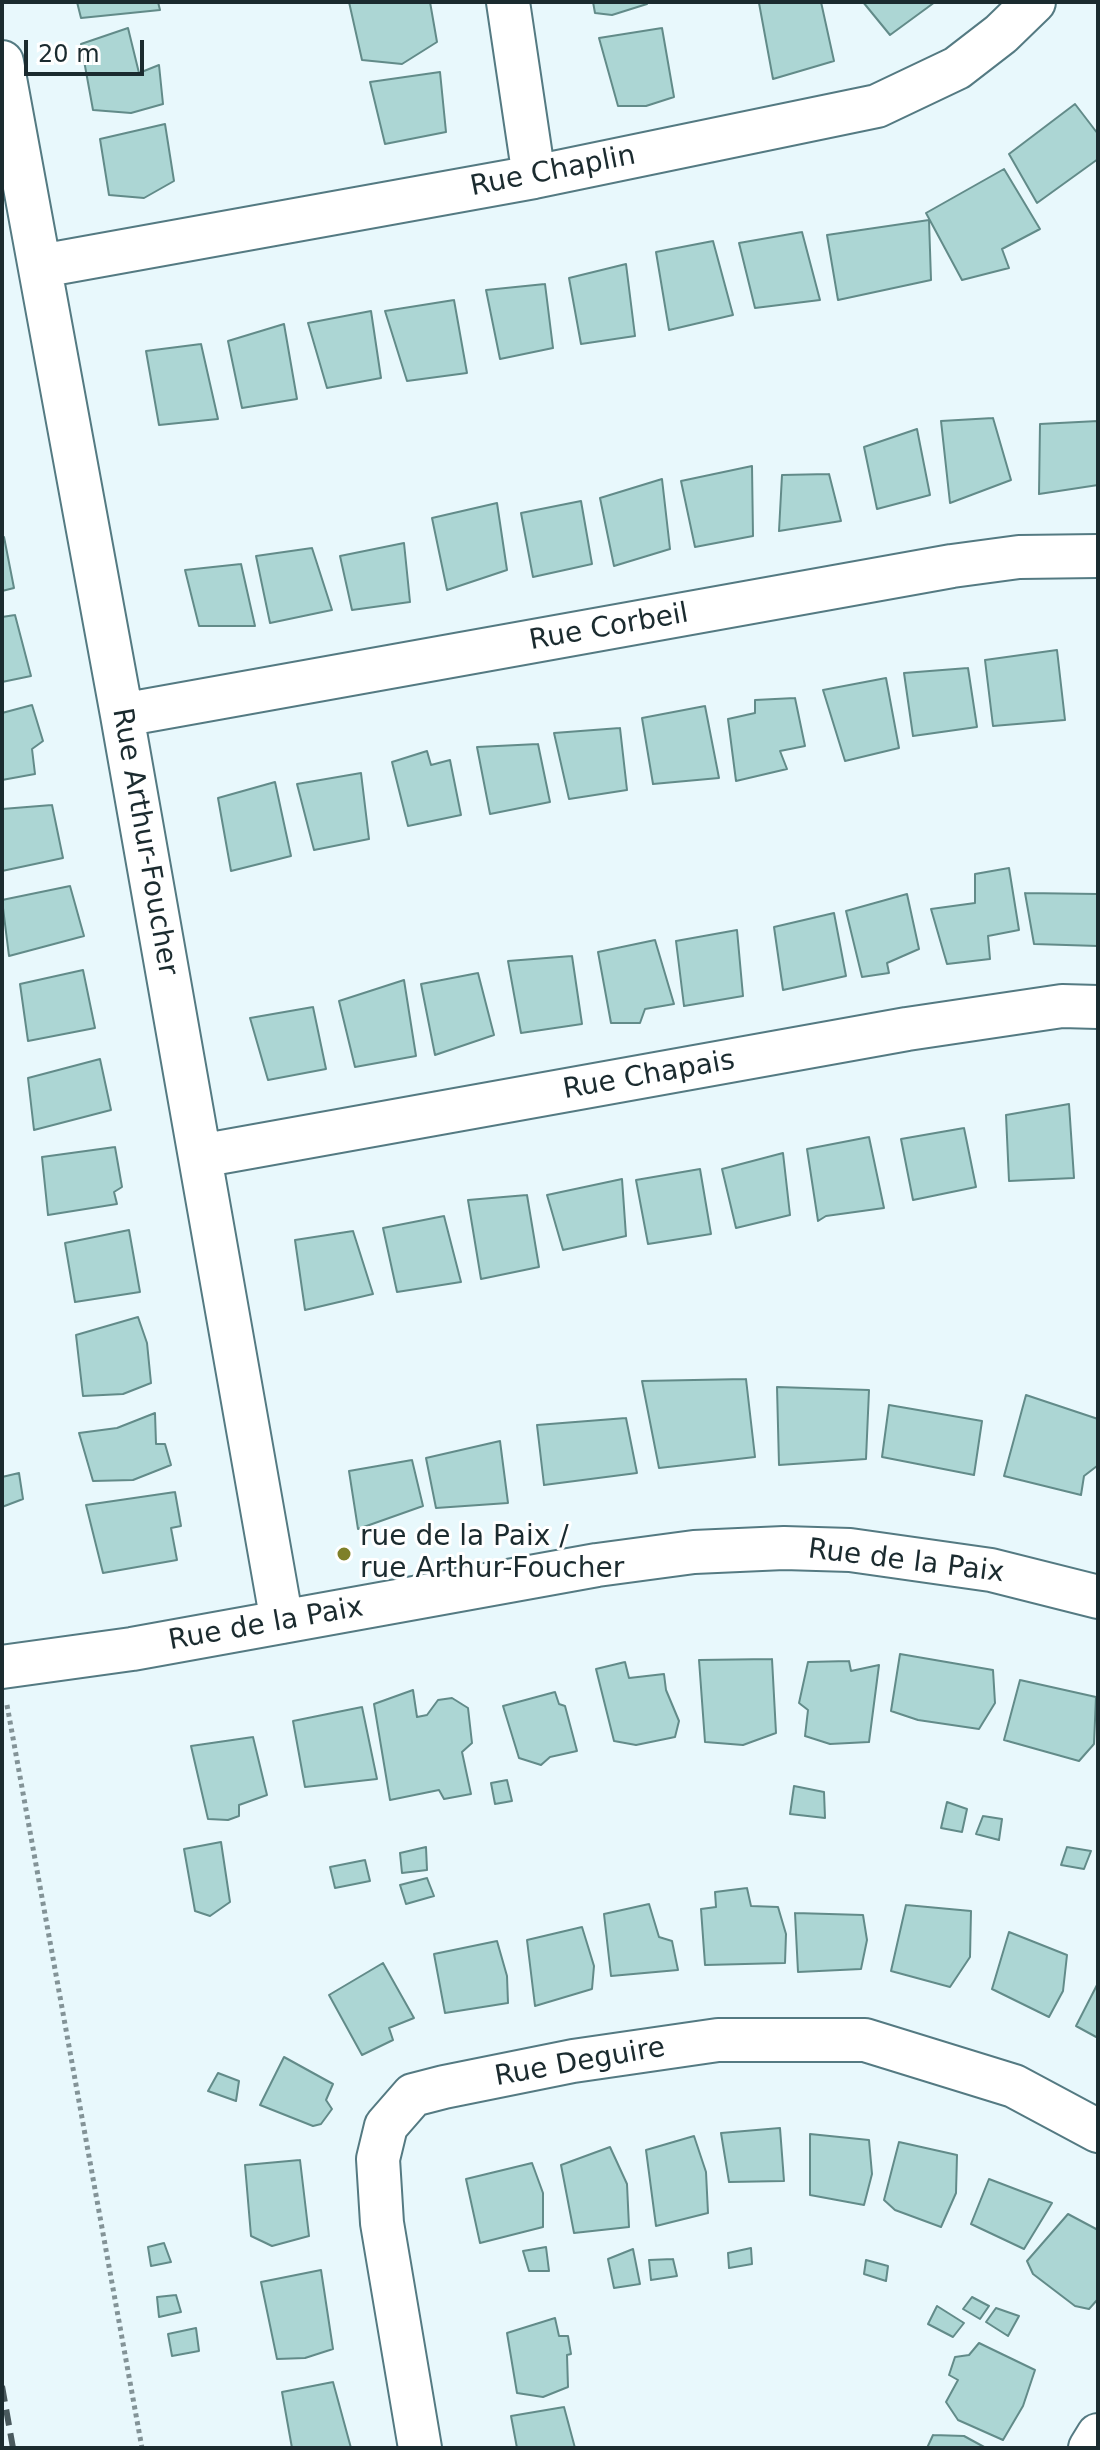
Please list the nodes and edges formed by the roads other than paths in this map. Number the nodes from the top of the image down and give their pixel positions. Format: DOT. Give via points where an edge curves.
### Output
graph roads {
  1 [pos="508,2"];
  2 [pos="1034,2"];
  3 [pos="2,62"];
  4 [pos="534,177"];
  5 [pos="41,266"];
  6 [pos="1098,556"];
  7 [pos="122,715"];
  8 [pos="1098,1007"];
  9 [pos="200,1156"];
  10 [pos="1098,1597"];
  11 [pos="282,1622"];
  12 [pos="3,1682"];
  13 [pos="1098,2131"];
  14 [pos="1098,2435"];
  15 [pos="420,2448"];
  16 [pos="1090,2448"];
  1 -- 4 [label="street"];
  2 -- 4 [label="street, Rue Chaplin" via="967,62 877,106"];
  3 -- 5 [label="street, Rue Arthur-Foucher"];
  4 -- 5 [label="street, Rue Chaplin"];
  5 -- 7 [label="street, Rue Arthur-Foucher"];
  6 -- 7 [label="street, Rue Corbeil" via="1019,557 952,566"];
  7 -- 9 [label="street, Rue Arthur-Foucher"];
  8 -- 9 [label="street, Rue Chapais" via="1062,1006 907,1029"];
  9 -- 11 [label="street, Rue Arthur-Foucher"];
  10 -- 11 [label="street, Rue de la Paix" via="945,1562 784,1548 640,1558"];
  11 -- 12 [label="street, Rue de la Paix" via="132,1649"];
  13 -- 15 [label="street, Rue Deguire" via="1014,2086 865,2040 718,2040 573,2061 413,2095 386,2126 378,2159 382,2223"];
  14 -- 16 [label="street"];
}
